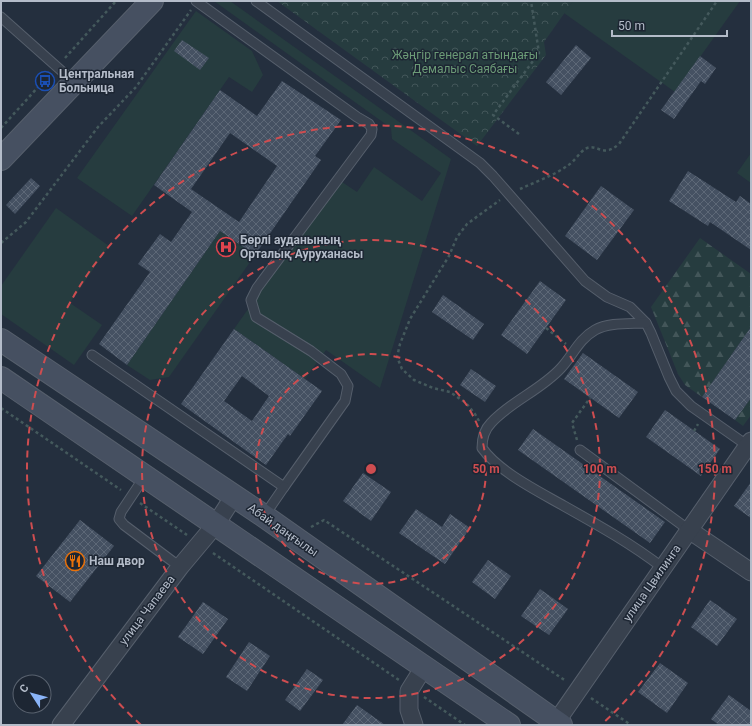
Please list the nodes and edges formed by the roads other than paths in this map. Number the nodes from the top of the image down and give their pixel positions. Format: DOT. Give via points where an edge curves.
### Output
graph roads {
  1 [pos="152,1"];
  2 [pos="197,1"];
  3 [pos="256,1"];
  4 [pos="1,17"];
  5 [pos="74,82"];
  6 [pos="3,153"];
  7 [pos="646,323"];
  8 [pos="1,340"];
  9 [pos="92,355"];
  10 [pos="1,378"];
  11 [pos="749,444"];
  12 [pos="580,450"];
  13 [pos="145,476"];
  14 [pos="284,487"];
  15 [pos="234,496"];
  16 [pos="264,516"];
  17 [pos="216,524"];
  18 [pos="689,530"];
  19 [pos="180,567"];
  20 [pos="663,568"];
  21 [pos="751,572"];
  22 [pos="424,668"];
  23 [pos="557,724"];
  24 [pos="61,725"];
  25 [pos="414,725"];
  26 [pos="509,725"];
  1 -- 5 [label="street"];
  2 -- 14 [label="lane" via="369,124 372,129 371,135 250,300 256,317 311,351 341,374 348,386 345,401"];
  3 -- 7 [label="lane" via="480,163 585,281 607,297 630,307"];
  4 -- 5 [label="lane"];
  5 -- 6 [label="street"];
  7 -- 11 [label="lane" via="676,391 691,406"];
  7 -- 20 [label="lane" via="608,326 587,335 555,374 491,422 484,432 482,448 520,481 626,541"];
  8 -- 15 [label="street, Абай даңғылы"];
  9 -- 14 [label="lane"];
  10 -- 13 [label="street"];
  11 -- 18 [label="street, улица Цвилинга"];
  12 -- 18 [label="lane"];
  13 -- 17 [label="street"];
  13 -- 19 [label="lane" via="119,519"];
  14 -- 16 [label="lane"];
  15 -- 16 [label="street, Абай даңғылы"];
  15 -- 17 [label="street, улица Чапаева"];
  16 -- 23 [label="street, Абай даңғылы"];
  17 -- 19 [label="street, улица Чапаева"];
  17 -- 22 [label="street"];
  18 -- 20 [label="street, улица Цвилинга"];
  18 -- 21 [label="street"];
  19 -- 24 [label="street, улица Чапаева"];
  20 -- 23 [label="street, улица Цвилинга"];
  22 -- 25 [label="street" via="409,691 409,710"];
  22 -- 26 [label="street"];
}
